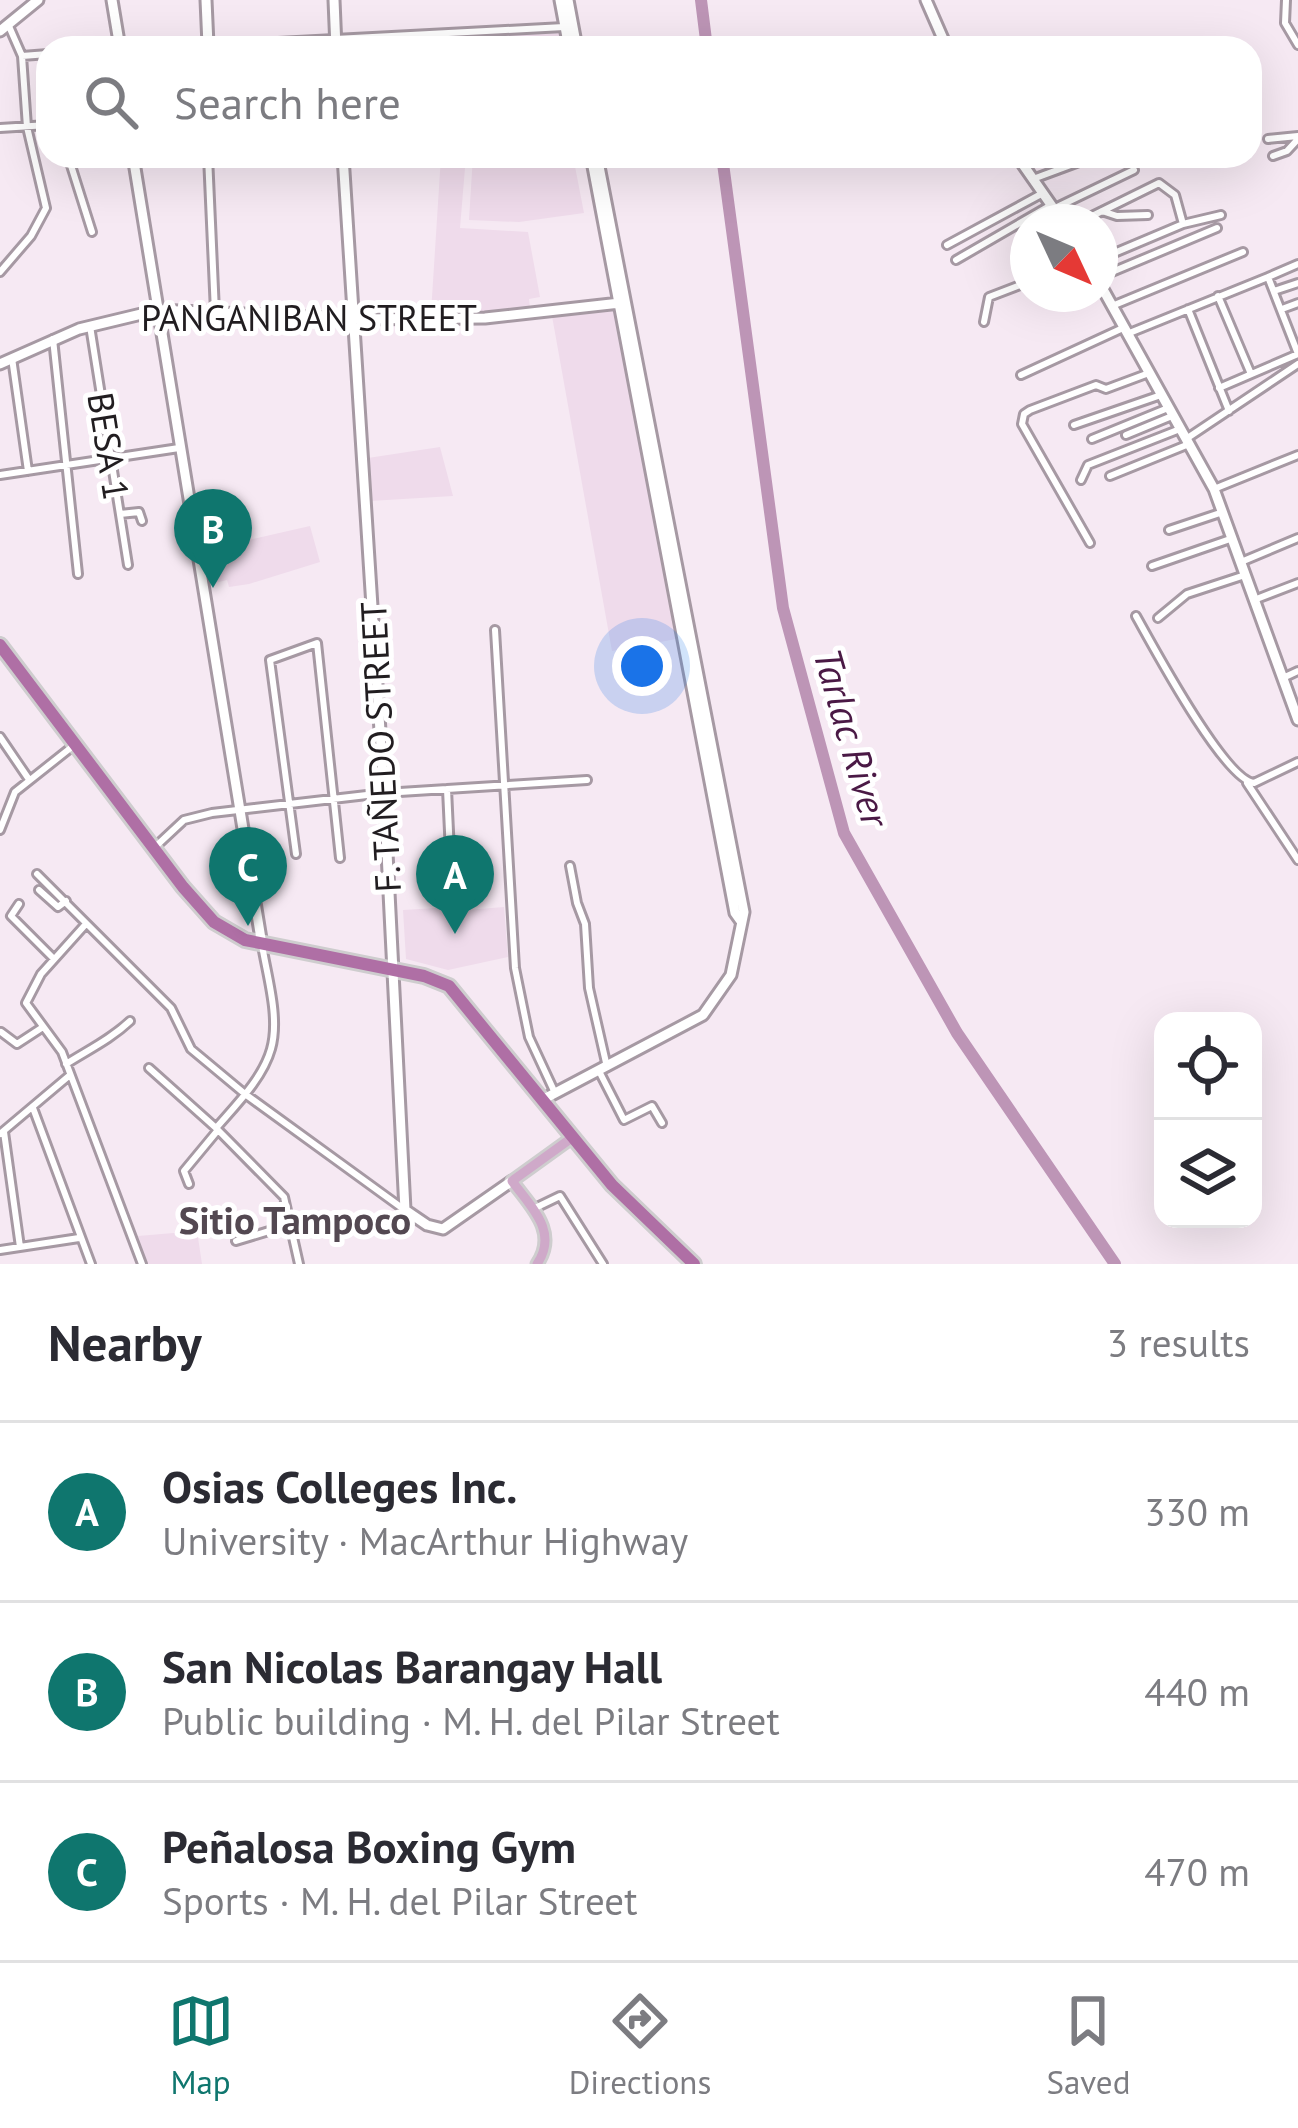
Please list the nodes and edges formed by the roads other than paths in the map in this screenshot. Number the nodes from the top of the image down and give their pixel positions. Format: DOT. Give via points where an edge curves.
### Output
graph roads {
  1 [pos="38,0"];
  2 [pos="112,0"];
  3 [pos="206,0"];
  4 [pos="334,0"];
  5 [pos="564,0"];
  6 [pos="926,0"];
  7 [pos="1286,0"];
  8 [pos="4,27"];
  9 [pos="569,27"];
  10 [pos="118,36"];
  11 [pos="208,36"];
  12 [pos="336,36"];
  13 [pos="446,36"];
  14 [pos="571,36"];
  15 [pos="941,36"];
  16 [pos="1298,45"];
  17 [pos="36,55"];
  18 [pos="22,56"];
  19 [pos="36,126"];
  20 [pos="27,127"];
  21 [pos="0,128"];
  22 [pos="1298,137"];
  23 [pos="1268,139"];
  24 [pos="1273,156"];
  25 [pos="36,165"];
  26 [pos="37,168"];
  27 [pos="72,168"];
  28 [pos="135,168"];
  29 [pos="209,168"];
  30 [pos="344,168"];
  31 [pos="596,168"];
  32 [pos="1025,168"];
  33 [pos="1063,168"];
  34 [pos="1134,170"];
  35 [pos="1033,179"];
  36 [pos="1043,193"];
  37 [pos="1050,204"];
  38 [pos="1059,204"];
  39 [pos="1116,204"];
  40 [pos="1148,215"];
  41 [pos="1221,215"];
  42 [pos="1118,216"];
  43 [pos="1183,224"];
  44 [pos="1217,228"];
  45 [pos="1010,230"];
  46 [pos="92,232"];
  47 [pos="947,244"];
  48 [pos="1118,251"];
  49 [pos="1243,252"];
  50 [pos="956,260"];
  51 [pos="1298,264"];
  52 [pos="0,272"];
  53 [pos="1118,273"];
  54 [pos="1268,277"];
  55 [pos="1298,284"];
  56 [pos="1010,289"];
  57 [pos="1274,291"];
  58 [pos="1218,296"];
  59 [pos="623,302"];
  60 [pos="1298,303"];
  61 [pos="1118,304"];
  62 [pos="1188,308"];
  63 [pos="1282,309"];
  64 [pos="158,310"];
  65 [pos="215,312"];
  66 [pos="1115,312"];
  67 [pos="351,320"];
  68 [pos="985,322"];
  69 [pos="1298,322"];
  70 [pos="90,326"];
  71 [pos="1288,326"];
  72 [pos="1125,331"];
  73 [pos="53,339"];
  74 [pos="1298,354"];
  75 [pos="12,358"];
  76 [pos="0,364"];
  77 [pos="1298,364"];
  78 [pos="1149,373"];
  79 [pos="1251,374"];
  80 [pos="1021,375"];
  81 [pos="1219,388"];
  82 [pos="1161,395"];
  83 [pos="1229,411"];
  84 [pos="1170,412"];
  85 [pos="1074,425"];
  86 [pos="1126,435"];
  87 [pos="1185,437"];
  88 [pos="1092,439"];
  89 [pos="179,448"];
  90 [pos="1298,455"];
  91 [pos="112,459"];
  92 [pos="69,466"];
  93 [pos="28,470"];
  94 [pos="0,475"];
  95 [pos="1111,476"];
  96 [pos="1081,480"];
  97 [pos="1214,489"];
  98 [pos="1223,512"];
  99 [pos="120,514"];
  100 [pos="142,521"];
  101 [pos="1169,530"];
  102 [pos="1233,538"];
  103 [pos="1298,538"];
  104 [pos="1090,543"];
  105 [pos="1241,562"];
  106 [pos="128,565"];
  107 [pos="1152,566"];
  108 [pos="78,574"];
  109 [pos="1245,574"];
  110 [pos="1298,583"];
  111 [pos="1254,600"];
  112 [pos="1136,616"];
  113 [pos="1158,618"];
  114 [pos="495,630"];
  115 [pos="0,645"];
  116 [pos="1298,671"];
  117 [pos="1285,677"];
  118 [pos="1298,720"];
  119 [pos="0,737"];
  120 [pos="76,744"];
  121 [pos="1298,763"];
  122 [pos="28,778"];
  123 [pos="586,780"];
  124 [pos="1247,783"];
  125 [pos="503,785"];
  126 [pos="446,789"];
  127 [pos="384,793"];
  128 [pos="334,797"];
  129 [pos="290,801"];
  130 [pos="239,810"];
  131 [pos="0,830"];
  132 [pos="154,848"];
  133 [pos="296,854"];
  134 [pos="340,857"];
  135 [pos="1298,860"];
  136 [pos="570,866"];
  137 [pos="37,874"];
  138 [pos="452,874"];
  139 [pos="39,890"];
  140 [pos="66,901"];
  141 [pos="19,904"];
  142 [pos="86,924"];
  143 [pos="262,945"];
  144 [pos="54,959"];
  145 [pos="392,970"];
  146 [pos="130,1021"];
  147 [pos="43,1027"];
  148 [pos="1,1032"];
  149 [pos="66,1064"];
  150 [pos="149,1068"];
  151 [pos="603,1069"];
  152 [pos="70,1075"];
  153 [pos="245,1094"];
  154 [pos="549,1096"];
  155 [pos="33,1108"];
  156 [pos="662,1123"];
  157 [pos="217,1129"];
  158 [pos="2,1133"];
  159 [pos="573,1137"];
  160 [pos="512,1181"];
  161 [pos="188,1184"];
  162 [pos="405,1210"];
  163 [pos="532,1210"];
  164 [pos="292,1224"];
  165 [pos="81,1238"];
  166 [pos="236,1241"];
  167 [pos="20,1247"];
  168 [pos="0,1250"];
  169 [pos="299,1263"];
  170 [pos="91,1264"];
  171 [pos="142,1264"];
  172 [pos="286,1264"];
  173 [pos="537,1264"];
  174 [pos="603,1264"];
  175 [pos="694,1264"];
  1 -- 8 [label="main road"];
  2 -- 10 [label="main road"];
  3 -- 11 [label="main road"];
  4 -- 12 [label="main road"];
  5 -- 9 [label="main road"];
  6 -- 15 [label="main road"];
  7 -- 16 [label="street" via="1285,23"];
  8 -- 18 [label="street"];
  9 -- 13 [label="street"];
  9 -- 14 [label="main road"];
  17 -- 18 [label="street"];
  18 -- 20 [label="street"];
  19 -- 20 [label="street"];
  20 -- 21 [label="street"];
  20 -- 25 [label="street"];
  22 -- 23 [label="street"];
  22 -- 24 [label="street"];
  26 -- 52 [label="street" via="46,208"];
  27 -- 46 [label="street"];
  28 -- 64 [label="main road"];
  29 -- 65 [label="street"];
  30 -- 67 [label="main road, F. TAÑEDO STREET"];
  31 -- 59 [label="main road"];
  32 -- 35 [label="main road"];
  33 -- 35 [label="street"];
  34 -- 38 [label="street"];
  35 -- 36 [label="main road"];
  36 -- 37 [label="main road"];
  36 -- 47 [label="street"];
  39 -- 43 [label="street" via="1159,183 1175,195"];
  40 -- 42 [label="street"];
  41 -- 43 [label="street"];
  43 -- 48 [label="street"];
  44 -- 53 [label="street"];
  45 -- 50 [label="street"];
  49 -- 61 [label="street"];
  51 -- 54 [label="street"];
  54 -- 57 [label="street"];
  54 -- 58 [label="street"];
  55 -- 57 [label="street"];
  56 -- 68 [label="street" via="989,297"];
  57 -- 63 [label="street"];
  58 -- 62 [label="street"];
  58 -- 79 [label="street"];
  59 -- 67 [label="main road, PANGANIBAN STREET" via="485,318"];
  59 -- 151 [label="main road" via="744,906 737,959 703,1016"];
  60 -- 63 [label="street"];
  62 -- 72 [label="street"];
  62 -- 81 [label="street"];
  63 -- 71 [label="street"];
  64 -- 65 [label="main road, PANGANIBAN STREET"];
  64 -- 70 [label="main road, PANGANIBAN STREET"];
  64 -- 89 [label="main road"];
  65 -- 67 [label="main road, PANGANIBAN STREET"];
  66 -- 72 [label="main road"];
  67 -- 127 [label="main road, F. TAÑEDO STREET"];
  69 -- 71 [label="street"];
  70 -- 73 [label="main road, PANGANIBAN STREET"];
  70 -- 91 [label="street, BESA 1"];
  71 -- 74 [label="street"];
  72 -- 78 [label="main road"];
  72 -- 80 [label="street"];
  73 -- 75 [label="main road, PANGANIBAN STREET"];
  73 -- 92 [label="street"];
  74 -- 79 [label="street"];
  75 -- 76 [label="main road, PANGANIBAN STREET"];
  75 -- 93 [label="street"];
  77 -- 83 [label="street"];
  78 -- 82 [label="main road"];
  78 -- 104 [label="street" via="1024,414 1022,424"];
  79 -- 81 [label="street"];
  81 -- 83 [label="street"];
  82 -- 84 [label="main road"];
  82 -- 85 [label="street"];
  83 -- 87 [label="street"];
  84 -- 86 [label="street"];
  84 -- 87 [label="main road"];
  84 -- 88 [label="street"];
  87 -- 95 [label="street"];
  87 -- 96 [label="street" via="1088,465"];
  87 -- 97 [label="main road"];
  89 -- 91 [label="street"];
  89 -- 130 [label="main road"];
  90 -- 97 [label="street"];
  91 -- 92 [label="street"];
  91 -- 99 [label="street, BESA 1"];
  92 -- 93 [label="street"];
  92 -- 108 [label="street"];
  93 -- 94 [label="street"];
  97 -- 98 [label="main road"];
  98 -- 101 [label="street"];
  98 -- 102 [label="main road"];
  99 -- 100 [label="street" via="139,512"];
  99 -- 106 [label="street, BESA 1"];
  102 -- 105 [label="main road"];
  102 -- 107 [label="street"];
  103 -- 105 [label="street"];
  105 -- 109 [label="main road"];
  109 -- 111 [label="main road"];
  109 -- 113 [label="street" via="1187,594"];
  110 -- 111 [label="street"];
  111 -- 117 [label="main road"];
  112 -- 124 [label="street" via="1213,744"];
  114 -- 125 [label="street"];
  115 -- 120 [label="highway"];
  116 -- 117 [label="street"];
  117 -- 118 [label="main road"];
  119 -- 122 [label="street"];
  120 -- 122 [label="street"];
  120 -- 132 [label="highway"];
  121 -- 124 [label="street"];
  122 -- 131 [label="street"];
  123 -- 125 [label="street"];
  124 -- 135 [label="street"];
  125 -- 126 [label="street"];
  125 -- 154 [label="street" via="521,1007"];
  126 -- 127 [label="street"];
  126 -- 138 [label="street"];
  127 -- 128 [label="street"];
  127 -- 145 [label="main road, F. TAÑEDO STREET"];
  128 -- 129 [label="street"];
  128 -- 129 [label="street" via="318,643 270,661"];
  128 -- 134 [label="street"];
  129 -- 130 [label="street"];
  129 -- 133 [label="street"];
  130 -- 132 [label="street" via="184,820"];
  130 -- 143 [label="main road"];
  132 -- 143 [label="highway" via="214,922"];
  136 -- 151 [label="street"];
  137 -- 140 [label="street"];
  139 -- 140 [label="street" via="58,907"];
  140 -- 142 [label="street"];
  141 -- 144 [label="street" via="11,916"];
  142 -- 144 [label="street"];
  142 -- 153 [label="street" via="171,1008 188,1045"];
  143 -- 145 [label="highway"];
  143 -- 153 [label="street" via="272,1044"];
  144 -- 147 [label="street" via="26,1003"];
  145 -- 154 [label="highway" via="452,988"];
  145 -- 162 [label="main road, F. TAÑEDO STREET"];
  146 -- 149 [label="street"];
  147 -- 148 [label="street" via="17,1044"];
  147 -- 149 [label="street"];
  149 -- 152 [label="street"];
  150 -- 157 [label="street"];
  151 -- 154 [label="main road"];
  151 -- 156 [label="street" via="624,1120 652,1106"];
  152 -- 155 [label="street"];
  152 -- 171 [label="street"];
  153 -- 157 [label="street"];
  153 -- 162 [label="street"];
  154 -- 159 [label="highway"];
  155 -- 158 [label="street"];
  155 -- 165 [label="street"];
  157 -- 161 [label="street" via="184,1171"];
  157 -- 164 [label="street" via="284,1196"];
  158 -- 167 [label="street"];
  159 -- 160 [label="main road"];
  159 -- 175 [label="highway"];
  160 -- 162 [label="main road" via="443,1228"];
  160 -- 163 [label="main road"];
  163 -- 173 [label="main road" via="547,1235"];
  163 -- 174 [label="street" via="560,1196"];
  164 -- 166 [label="street"];
  164 -- 169 [label="street"];
  165 -- 167 [label="street"];
  165 -- 170 [label="street"];
  167 -- 168 [label="street"];
  169 -- 172 [label="street"];
}
